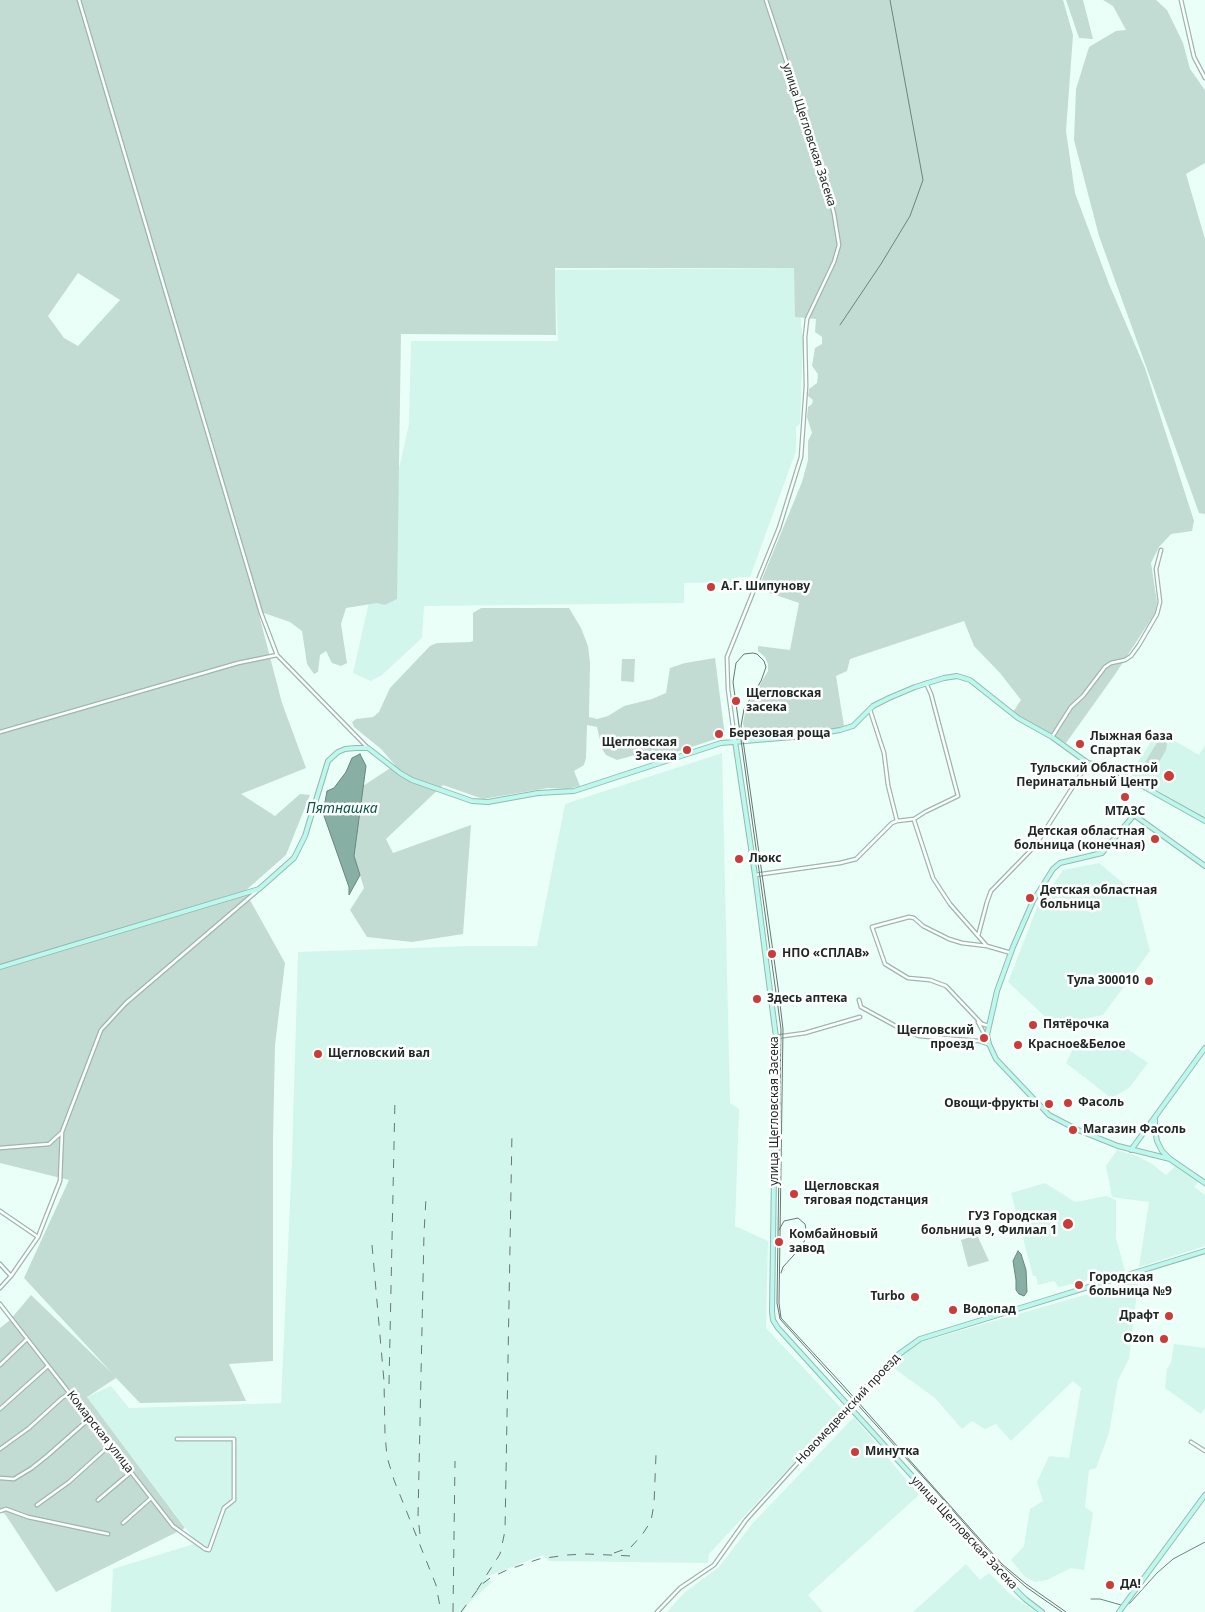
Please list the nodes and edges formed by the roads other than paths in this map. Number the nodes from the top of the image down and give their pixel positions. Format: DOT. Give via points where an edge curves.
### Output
graph roads {
  1 [pos="79,0"];
  2 [pos="766,0"];
  3 [pos="1181,0"];
  4 [pos="1205,78"];
  5 [pos="1161,550"];
  6 [pos="277,655"];
  7 [pos="926,683"];
  8 [pos="870,710"];
  9 [pos="0,732"];
  10 [pos="1052,736"];
  11 [pos="735,741"];
  12 [pos="368,748"];
  13 [pos="1088,762"];
  14 [pos="914,819"];
  15 [pos="897,821"];
  16 [pos="1205,821"];
  17 [pos="1205,866"];
  18 [pos="755,876"];
  19 [pos="259,889"];
  20 [pos="978,936"];
  21 [pos="987,946"];
  22 [pos="1011,953"];
  23 [pos="0,967"];
  24 [pos="859,1000"];
  25 [pos="860,1017"];
  26 [pos="976,1018"];
  27 [pos="990,1026"];
  28 [pos="776,1037"];
  29 [pos="989,1044"];
  30 [pos="1205,1048"];
  31 [pos="1155,1117"];
  32 [pos="62,1132"];
  33 [pos="0,1148"];
  34 [pos="1131,1150"];
  35 [pos="1170,1159"];
  36 [pos="1205,1183"];
  37 [pos="0,1211"];
  38 [pos="38,1236"];
  39 [pos="1205,1251"];
  40 [pos="0,1264"];
  41 [pos="11,1276"];
  42 [pos="0,1288"];
  43 [pos="0,1304"];
  44 [pos="27,1339"];
  45 [pos="0,1365"];
  46 [pos="48,1366"];
  47 [pos="70,1393"];
  48 [pos="849,1406"];
  49 [pos="0,1408"];
  50 [pos="89,1419"];
  51 [pos="177,1439"];
  52 [pos="1191,1442"];
  53 [pos="110,1445"];
  54 [pos="0,1449"];
  55 [pos="1205,1451"];
  56 [pos="131,1472"];
  57 [pos="0,1478"];
  58 [pos="1205,1495"];
  59 [pos="151,1498"];
  60 [pos="98,1500"];
  61 [pos="38,1505"];
  62 [pos="0,1511"];
  63 [pos="123,1523"];
  64 [pos="108,1534"];
  65 [pos="1121,1610"];
  66 [pos="657,1612"];
  67 [pos="1042,1612"];
  1 -- 6 [label="street" via="261,612"];
  2 -- 11 [label="street, улица Щегловская Засека" via="824,175 839,245 807,319 801,457 779,528 727,657"];
  3 -- 4 [label="street" via="1194,57"];
  5 -- 10 [label="street" via="1156,569 1160,602 1140,645 1125,660 1105,667 1071,707"];
  6 -- 9 [label="street" via="238,663"];
  6 -- 12 [label="street"];
  7 -- 8 [label="street" via="888,698"];
  7 -- 10 [label="street" via="957,676 970,680 1018,718"];
  7 -- 14 [label="street" via="958,796"];
  8 -- 11 [label="street" via="853,726 840,730"];
  8 -- 15 [label="street" via="884,753"];
  10 -- 13 [label="street"];
  11 -- 12 [label="street" via="574,791 478,802 412,780"];
  11 -- 18 [label="street, улица Щегловская Засека"];
  12 -- 19 [label="street" via="344,749 328,761 305,836 294,858"];
  13 -- 16 [label="street" via="1121,774"];
  13 -- 20 [label="street" via="1035,846 991,891"];
  14 -- 15 [label="street"];
  14 -- 20 [label="street" via="934,878 950,904"];
  15 -- 18 [label="street" via="856,859"];
  17 -- 22 [label="street" via="1134,816 1102,853 1068,860 1053,869 1033,901"];
  18 -- 28 [label="street, улица Щегловская Засека"];
  19 -- 23 [label="street"];
  19 -- 32 [label="street" via="126,1003 102,1030"];
  20 -- 21 [label="street"];
  21 -- 22 [label="street"];
  21 -- 26 [label="street" via="949,939 910,917 872,927 885,964 908,978 930,980 946,986"];
  22 -- 27 [label="street" via="997,991"];
  24 -- 29 [label="street" via="861,1007 919,1036"];
  25 -- 28 [label="street" via="800,1034"];
  26 -- 27 [label="street"];
  26 -- 29 [label="street"];
  27 -- 29 [label="street"];
  28 -- 48 [label="street, улица Щегловская Засека" via="772,1316 778,1328"];
  29 -- 34 [label="street" via="996,1059 1049,1115"];
  30 -- 31 [label="street"];
  31 -- 34 [label="street"];
  31 -- 35 [label="street" via="1157,1141"];
  32 -- 33 [label="street" via="49,1144"];
  32 -- 38 [label="street" via="60,1182"];
  34 -- 35 [label="street"];
  35 -- 36 [label="street"];
  37 -- 38 [label="street"];
  38 -- 41 [label="street"];
  39 -- 48 [label="street, Новомедвенский проезд" via="920,1339 892,1359"];
  40 -- 41 [label="street"];
  41 -- 42 [label="street"];
  43 -- 44 [label="street, Комарская улица"];
  44 -- 45 [label="street"];
  44 -- 46 [label="street, Комарская улица"];
  46 -- 47 [label="street, Комарская улица"];
  46 -- 49 [label="street"];
  47 -- 50 [label="street, Комарская улица"];
  47 -- 54 [label="street"];
  48 -- 66 [label="street, Новомедвенский проезд" via="746,1520 714,1565 680,1588"];
  48 -- 67 [label="street, улица Щегловская Засека" via="1012,1586"];
  50 -- 53 [label="street, Комарская улица"];
  50 -- 57 [label="street" via="26,1472 14,1479"];
  51 -- 59 [label="street, Комарская улица" via="234,1439 234,1500 224,1508 210,1550 173,1526"];
  52 -- 55 [label="street"];
  53 -- 56 [label="street, Комарская улица"];
  53 -- 61 [label="street"];
  56 -- 59 [label="street, Комарская улица"];
  56 -- 60 [label="street"];
  58 -- 65 [label="street"];
  59 -- 63 [label="street"];
  62 -- 64 [label="street" via="6,1509 28,1518"];
}
